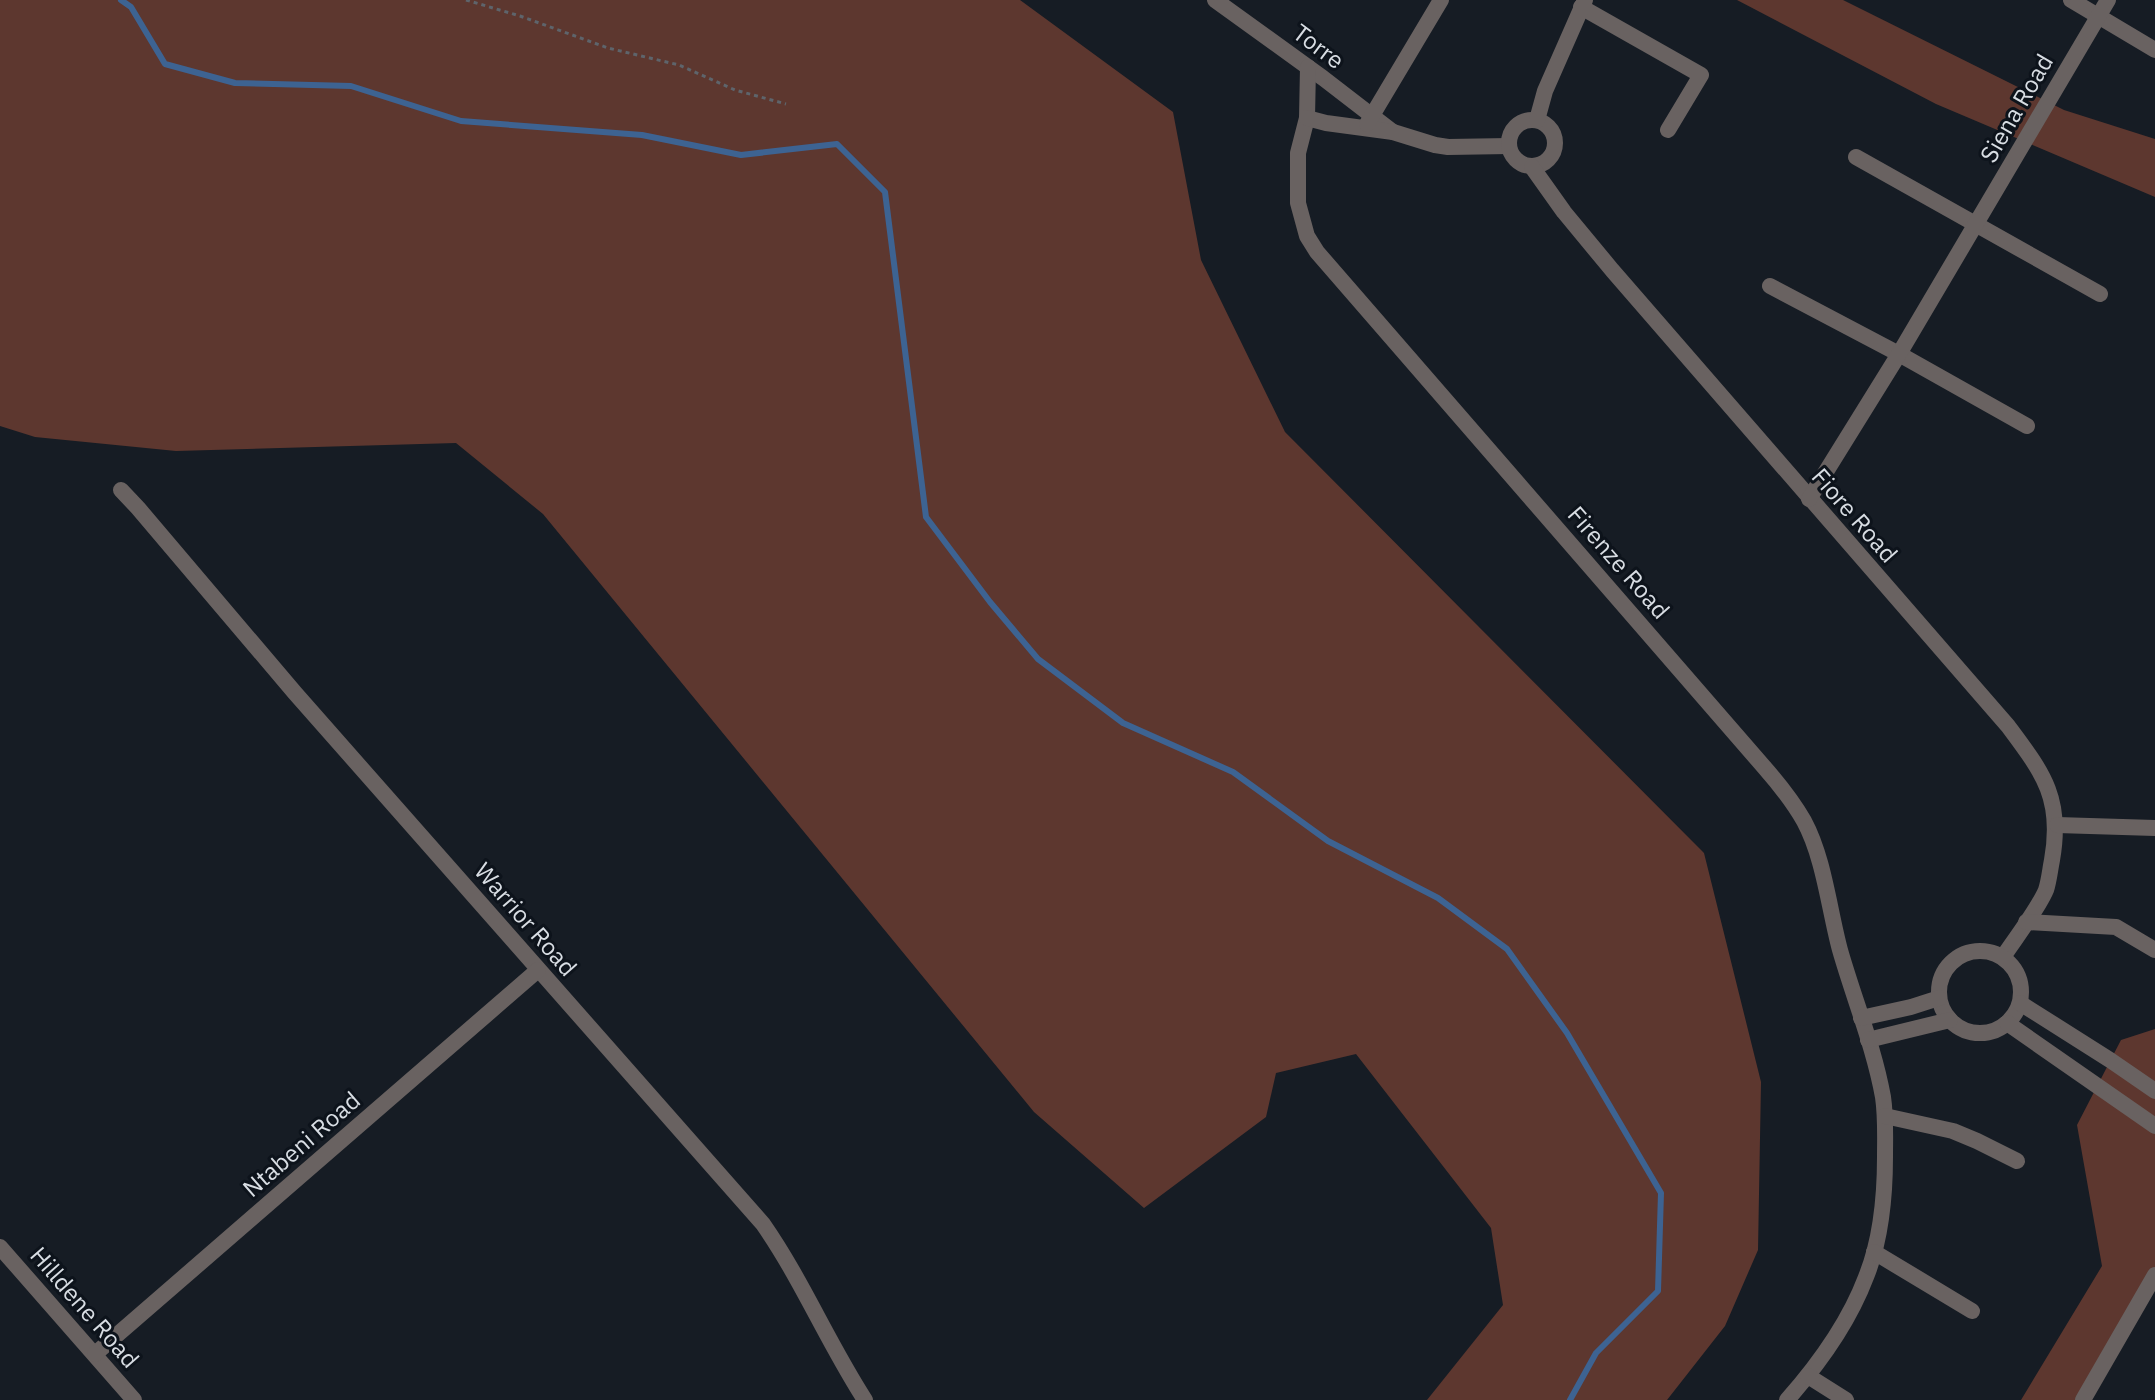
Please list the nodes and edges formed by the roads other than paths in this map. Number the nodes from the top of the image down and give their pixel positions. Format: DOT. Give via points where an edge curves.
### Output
graph roads {
  1 [pos="1441,0"];
  2 [pos="2071,0"];
  3 [pos="2108,0"];
  4 [pos="1218,1"];
  5 [pos="1583,4"];
  6 [pos="2098,16"];
  7 [pos="2155,50"];
  8 [pos="1308,67"];
  9 [pos="1307,118"];
  10 [pos="1537,120"];
  11 [pos="1368,123"];
  12 [pos="1668,130"];
  13 [pos="1509,146"];
  14 [pos="1856,157"];
  15 [pos="1532,167"];
  16 [pos="1976,225"];
  17 [pos="1770,286"];
  18 [pos="2100,294"];
  19 [pos="1899,354"];
  20 [pos="2027,426"];
  21 [pos="121,490"];
  22 [pos="1809,499"];
  23 [pos="2057,825"];
  24 [pos="2155,828"];
  25 [pos="2026,922"];
  26 [pos="2155,950"];
  27 [pos="2003,957"];
  28 [pos="538,970"];
  29 [pos="1939,998"];
  30 [pos="2020,1003"];
  31 [pos="1861,1018"];
  32 [pos="1950,1020"];
  33 [pos="2007,1023"];
  34 [pos="1868,1040"];
  35 [pos="2155,1091"];
  36 [pos="1885,1116"];
  37 [pos="2155,1126"];
  38 [pos="2017,1161"];
  39 [pos="0,1247"];
  40 [pos="1874,1252"];
  41 [pos="2155,1275"];
  42 [pos="1972,1311"];
  43 [pos="95,1354"];
  44 [pos="1808,1376"];
  45 [pos="134,1400"];
  46 [pos="865,1400"];
  47 [pos="1787,1400"];
  48 [pos="1846,1400"];
  49 [pos="2083,1400"];
  1 -- 11 [label="street"];
  2 -- 6 [label="street"];
  3 -- 6 [label="street, Siena Road"];
  4 -- 8 [label="street, Torre"];
  5 -- 10 [label="street"];
  5 -- 12 [label="street" via="1701,75"];
  6 -- 7 [label="street"];
  6 -- 16 [label="street, Siena Road"];
  8 -- 9 [label="street, Firenze Road"];
  8 -- 11 [label="street, Torre"];
  9 -- 11 [label="street"];
  9 -- 31 [label="street, Firenze Road" via="1298,153 1298,203 1307,236 1778,783 1813,843"];
  10 -- 13 [label="street" via="1516,126"];
  10 -- 15 [label="street" via="1553,131 1555,150 1542,165"];
  11 -- 13 [label="street" via="1435,145"];
  13 -- 15 [label="street, Fiore Road" via="1514,158"];
  14 -- 16 [label="street"];
  15 -- 22 [label="street, Fiore Road" via="1602,258"];
  16 -- 18 [label="street"];
  16 -- 19 [label="street, Siena Road"];
  17 -- 19 [label="street"];
  19 -- 20 [label="street"];
  19 -- 22 [label="street, Siena Road"];
  21 -- 28 [label="street, Warrior Road"];
  22 -- 23 [label="street, Fiore Road" via="2015,736 2048,785"];
  23 -- 24 [label="street"];
  23 -- 25 [label="street, Fiore Road" via="2045,891"];
  25 -- 26 [label="street" via="2116,927"];
  25 -- 27 [label="street, Fiore Road"];
  27 -- 29 [label="street" via="1977,950 1952,961 1943,971"];
  27 -- 30 [label="street" via="2019,977"];
  28 -- 43 [label="street, Ntabeni Road"];
  28 -- 46 [label="street, Warrior Road" via="763,1224"];
  29 -- 31 [label="street"];
  29 -- 32 [label="street"];
  30 -- 33 [label="street"];
  30 -- 35 [label="street"];
  31 -- 34 [label="street, Firenze Road"];
  32 -- 33 [label="street" via="1984,1033"];
  32 -- 34 [label="street"];
  33 -- 37 [label="street"];
  34 -- 36 [label="street, Firenze Road"];
  36 -- 38 [label="street" via="1953,1131"];
  36 -- 40 [label="street, Firenze Road" via="1884,1200"];
  39 -- 43 [label="street, Hilldene Road"];
  40 -- 42 [label="street"];
  40 -- 44 [label="street, Firenze Road" via="1858,1295"];
  41 -- 49 [label="street"];
  43 -- 45 [label="street, Hilldene Road"];
  44 -- 47 [label="street, Firenze Road"];
  44 -- 48 [label="street"];
}
